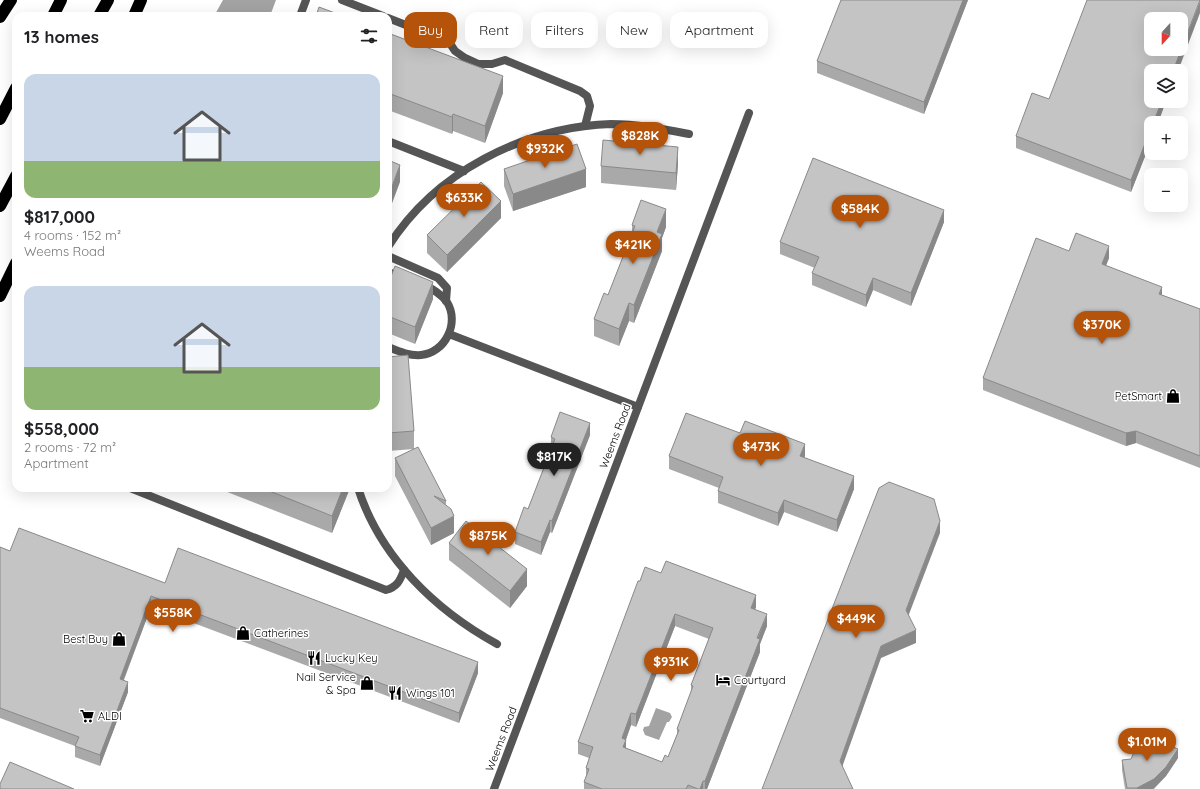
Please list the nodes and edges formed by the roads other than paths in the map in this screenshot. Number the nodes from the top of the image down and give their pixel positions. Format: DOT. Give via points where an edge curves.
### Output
graph roads {
  1 [pos="11,0"];
  2 [pos="61,0"];
  3 [pos="108,0"];
  4 [pos="141,0"];
  5 [pos="306,0"];
  6 [pos="342,0"];
  7 [pos="55,12"];
  8 [pos="101,12"];
  9 [pos="136,12"];
  10 [pos="302,12"];
  11 [pos="373,12"];
  12 [pos="0,17"];
  13 [pos="392,20"];
  14 [pos="12,96"];
  15 [pos="749,113"];
  16 [pos="0,119"];
  17 [pos="586,126"];
  18 [pos="689,134"];
  19 [pos="392,143"];
  20 [pos="464,171"];
  21 [pos="12,184"];
  22 [pos="0,206"];
  23 [pos="392,242"];
  24 [pos="392,258"];
  25 [pos="12,271"];
  26 [pos="392,274"];
  27 [pos="0,296"];
  28 [pos="446,301"];
  29 [pos="449,334"];
  30 [pos="392,348"];
  31 [pos="638,407"];
  32 [pos="140,492"];
  33 [pos="360,492"];
  34 [pos="404,570"];
  35 [pos="496,644"];
  36 [pos="494,789"];
  1 -- 12 [label="highway"];
  2 -- 7 [label="highway"];
  3 -- 8 [label="highway"];
  4 -- 9 [label="highway"];
  5 -- 10 [label="street"];
  6 -- 11 [label="street"];
  13 -- 17 [label="street" via="449,42 460,54 478,64 492,64 505,60 580,91 587,96 590,106"];
  14 -- 16 [label="highway"];
  15 -- 31 [label="street, Weems Road"];
  17 -- 18 [label="street" via="638,125"];
  17 -- 20 [label="street" via="541,135 510,146"];
  19 -- 20 [label="street"];
  20 -- 23 [label="street" via="424,204"];
  21 -- 22 [label="highway"];
  24 -- 28 [label="street" via="438,278 447,288"];
  25 -- 27 [label="highway"];
  26 -- 28 [label="street" via="429,287"];
  28 -- 29 [label="street" via="451,316"];
  29 -- 30 [label="street" via="438,348 422,355"];
  29 -- 31 [label="street"];
  31 -- 36 [label="street, Weems Road"];
  32 -- 34 [label="street" via="386,590 395,587 401,580"];
  33 -- 34 [label="street" via="382,539"];
  34 -- 35 [label="street" via="432,600"];
}
